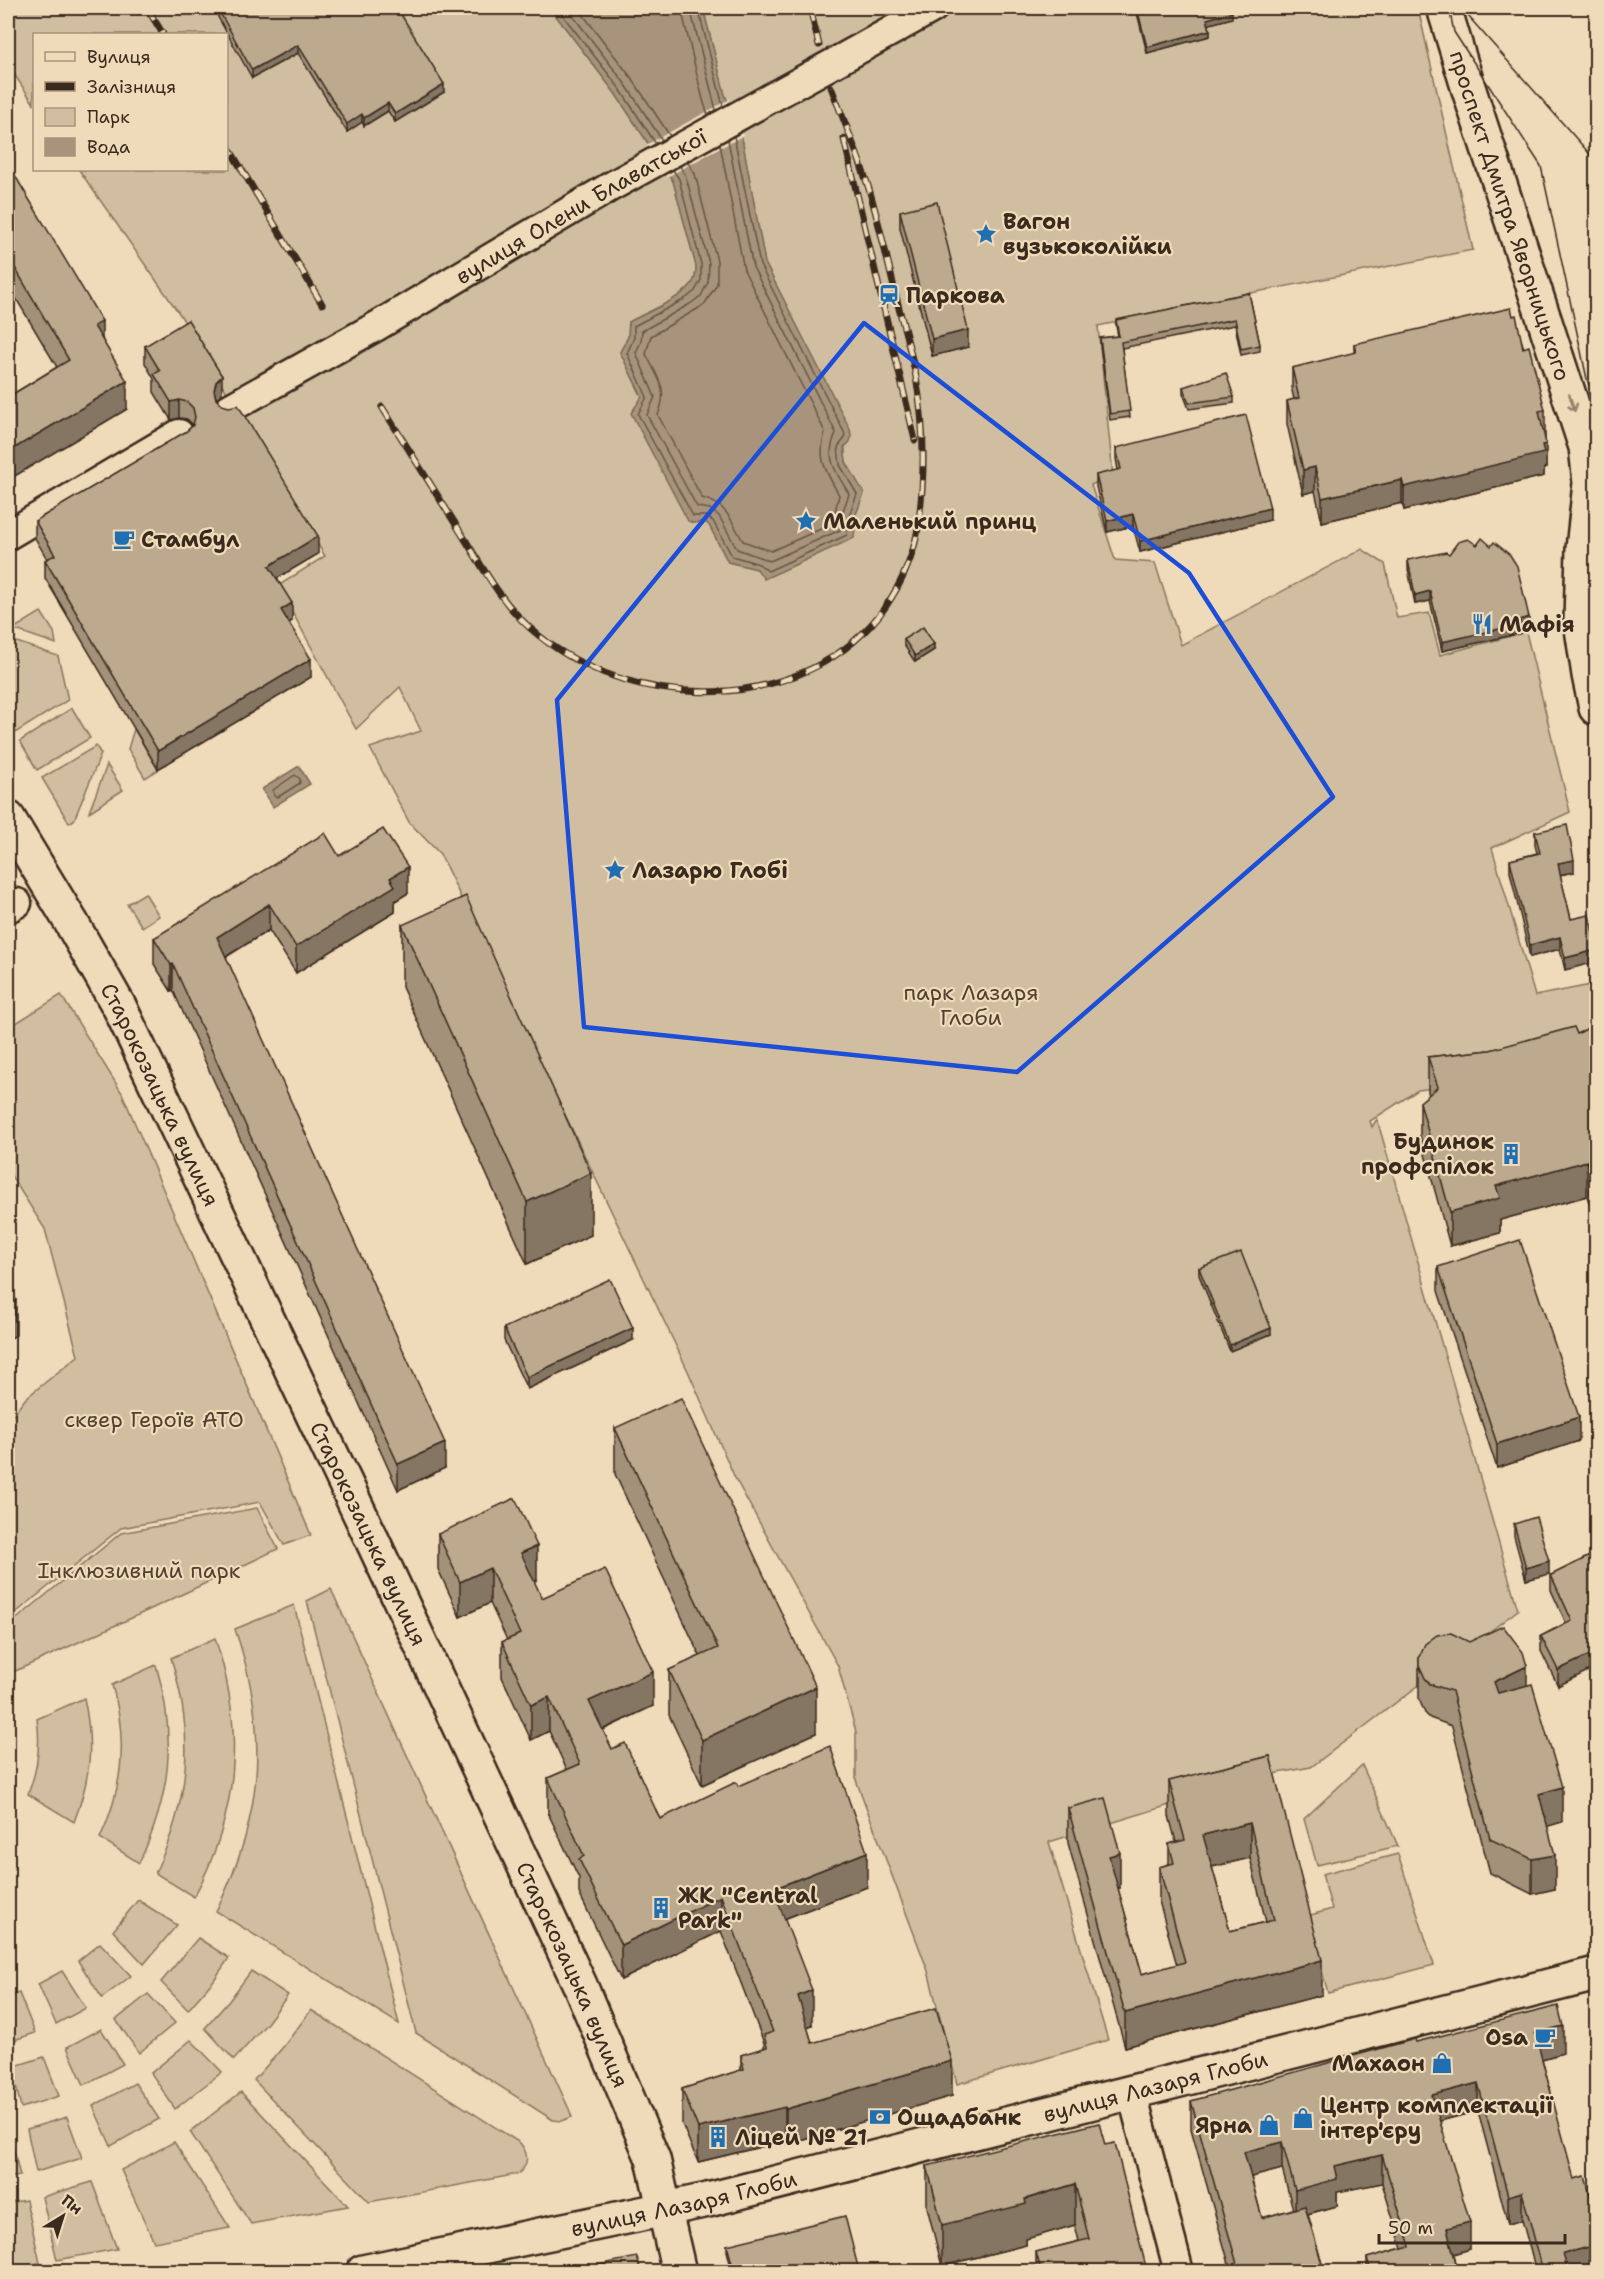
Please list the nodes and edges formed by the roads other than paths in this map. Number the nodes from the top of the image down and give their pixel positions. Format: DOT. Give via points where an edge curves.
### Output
graph roads {
  1 [pos="933,8"];
  2 [pos="1444,8"];
  3 [pos="230,408"];
  4 [pos="180,434"];
  5 [pos="1592,518"];
  6 [pos="8,535"];
  7 [pos="1596,708"];
  8 [pos="8,818"];
  9 [pos="1596,1974"];
  10 [pos="1132,2093"];
  11 [pos="665,2209"];
  12 [pos="363,2271"];
  13 [pos="679,2271"];
  14 [pos="1179,2271"];
  1 -- 3 [label="street, вулиця Олени Блаватської" via="610,187 377,326"];
  2 -- 5 [label="main road, проспект Дмитра Яворницького, one-way" via="1586,447"];
  4 -- 6 [label="street"];
  5 -- 7 [label="main road, проспект Дмитра Яворницького" via="1583,549 1581,622"];
  8 -- 11 [label="main road, Старокозацька вулиця" via="120,1008 358,1509 580,1985 653,2159"];
  9 -- 10 [label="main road, вулиця Лазаря Глоби"];
  10 -- 11 [label="main road, вулиця Лазаря Глоби"];
  10 -- 14 [label="street"];
  11 -- 12 [label="main road, вулиця Лазаря Глоби"];
  11 -- 13 [label="main road, Старокозацька вулиця"];
}
